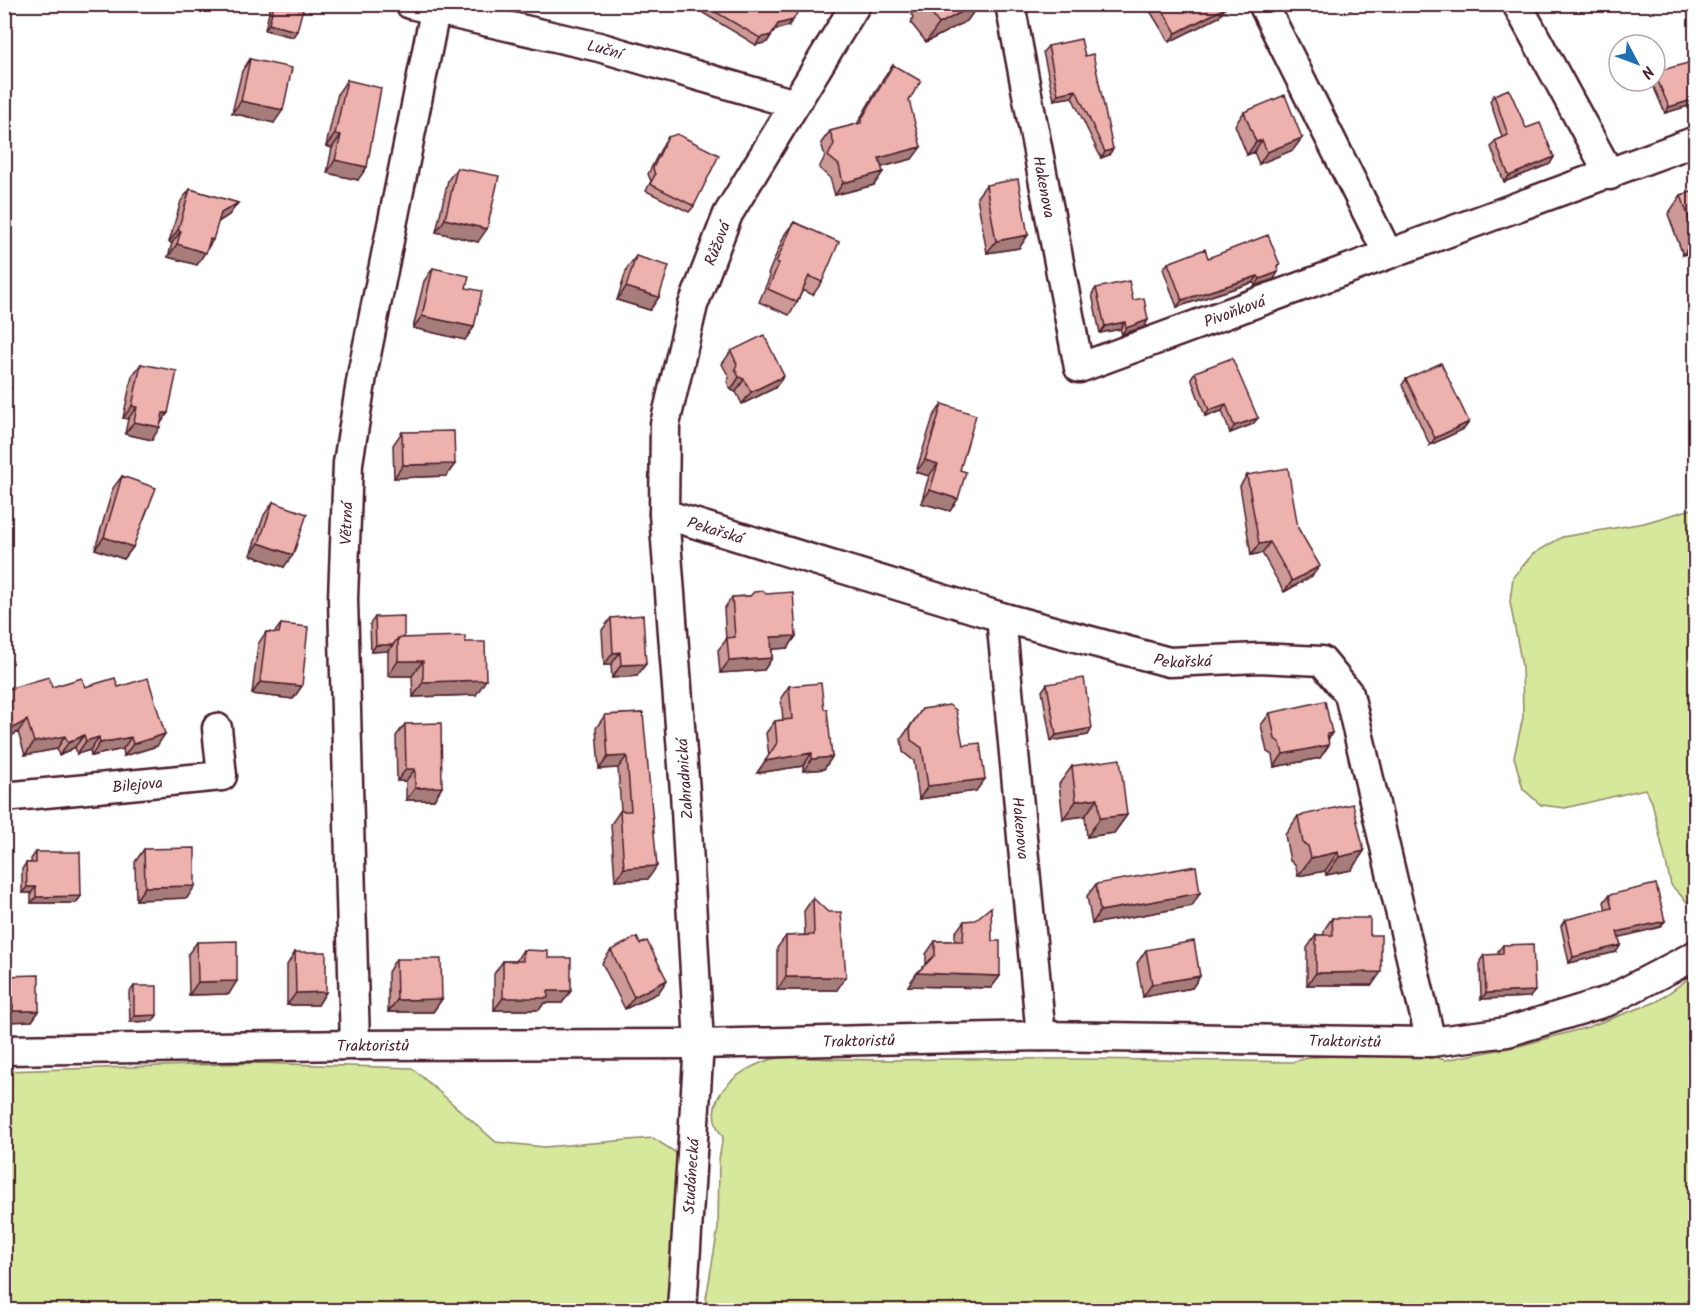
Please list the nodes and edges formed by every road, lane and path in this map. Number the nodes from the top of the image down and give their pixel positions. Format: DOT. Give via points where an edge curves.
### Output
graph roads {
  1 [pos="856,4"];
  2 [pos="1010,4"];
  3 [pos="1263,4"];
  4 [pos="1517,4"];
  5 [pos="423,8"];
  6 [pos="795,104"];
  7 [pos="1695,141"];
  8 [pos="1610,175"];
  9 [pos="1388,254"];
  10 [pos="1079,368"];
  11 [pos="664,514"];
  12 [pos="1001,617"];
  13 [pos="217,728"];
  14 [pos="4,797"];
  15 [pos="1695,955"];
  16 [pos="1041,1036"];
  17 [pos="1431,1042"];
  18 [pos="699,1044"];
  19 [pos="355,1045"];
  20 [pos="4,1050"];
  21 [pos="682,1311"];
  1 -- 6 [label="street, Růžová"];
  2 -- 10 [label="street, Hakenova"];
  3 -- 9 [label="street"];
  4 -- 8 [label="street"];
  5 -- 6 [label="street, Luční" via="599,47"];
  5 -- 19 [label="street, Větrná" via="348,463 344,599"];
  6 -- 11 [label="street, Růžová" via="728,214 693,305 665,424"];
  7 -- 8 [label="street, Pivoňková"];
  8 -- 9 [label="street, Pivoňková"];
  9 -- 10 [label="street, Pivoňková"];
  11 -- 12 [label="street, Pekařská"];
  11 -- 18 [label="street, Zahradnická" via="686,792"];
  12 -- 16 [label="street, Hakenova"];
  12 -- 17 [label="street, Pekařská" via="1169,662 1258,658 1322,661 1349,694"];
  13 -- 14 [label="street, Bilejova" via="222,776"];
  15 -- 17 [label="street, Traktoristů" via="1608,1000 1508,1032"];
  16 -- 17 [label="street, Traktoristů"];
  16 -- 18 [label="street, Traktoristů"];
  18 -- 19 [label="street, Traktoristů"];
  18 -- 21 [label="street, Studánecká"];
  19 -- 20 [label="street, Traktoristů"];
}
